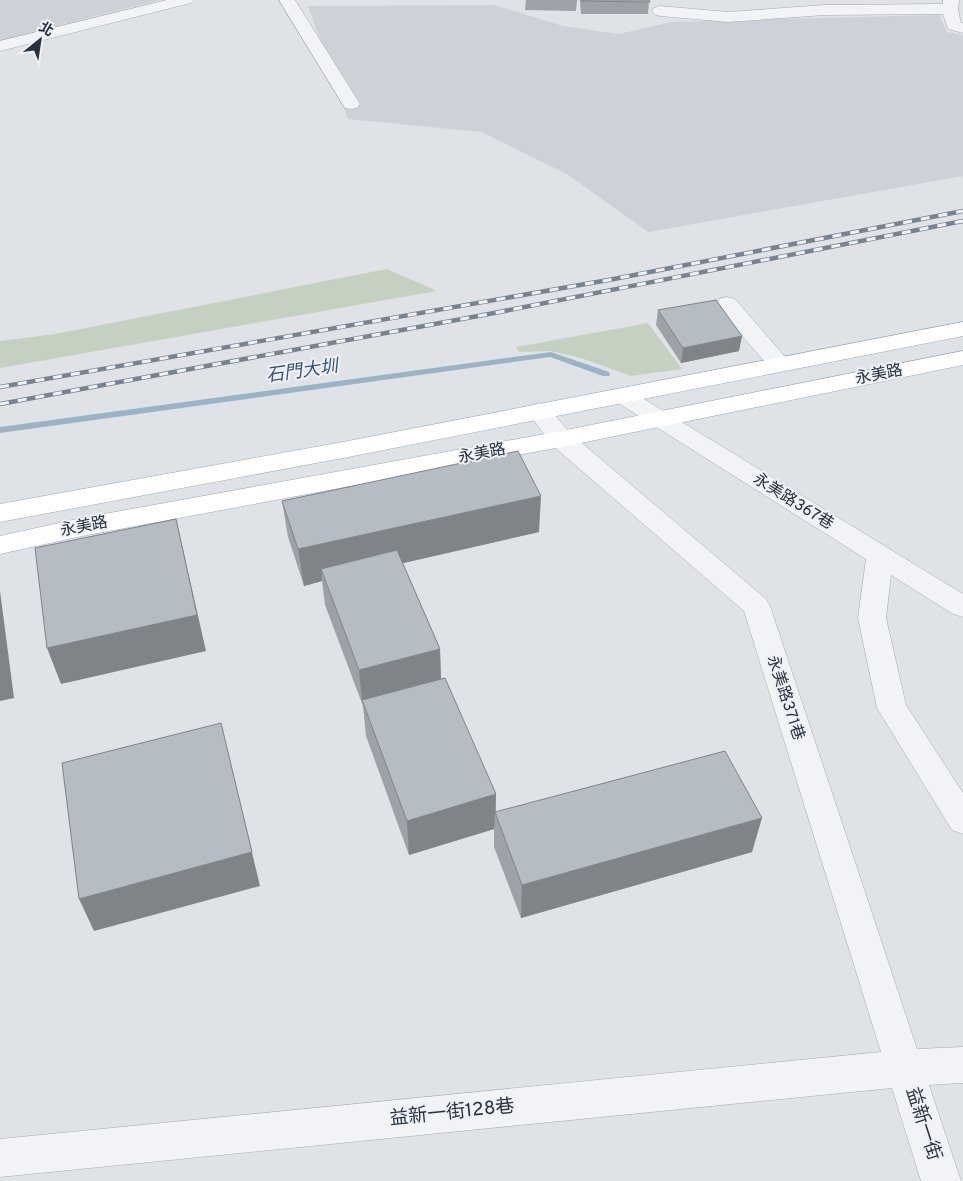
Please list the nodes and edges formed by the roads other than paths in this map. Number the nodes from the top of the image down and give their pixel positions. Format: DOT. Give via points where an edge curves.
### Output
graph roads {
  1 [pos="186,0"];
  2 [pos="287,0"];
  3 [pos="950,4"];
  4 [pos="660,11"];
  5 [pos="963,28"];
  6 [pos="0,46"];
  7 [pos="351,104"];
  8 [pos="727,304"];
  9 [pos="963,329"];
  10 [pos="963,358"];
  11 [pos="779,364"];
  12 [pos="623,396"];
  13 [pos="539,411"];
  14 [pos="658,419"];
  15 [pos="561,439"];
  16 [pos="0,512"];
  17 [pos="0,545"];
  18 [pos="880,556"];
  19 [pos="963,607"];
  20 [pos="963,820"];
  21 [pos="963,1065"];
  22 [pos="905,1068"];
  23 [pos="0,1158"];
  24 [pos="941,1181"];
  1 -- 6 [label="street"];
  2 -- 7 [label="street"];
  3 -- 4 [label="street" via="728,17"];
  3 -- 5 [label="street" via="954,26"];
  8 -- 11 [label="street"];
  9 -- 11 [label="main road, 永美路"];
  10 -- 14 [label="main road, 永美路"];
  11 -- 12 [label="main road, 永美路"];
  12 -- 13 [label="main road, 永美路"];
  12 -- 14 [label="street, 永美路367巷"];
  13 -- 15 [label="street, 永美路371巷"];
  13 -- 16 [label="main road, 永美路"];
  14 -- 15 [label="main road, 永美路"];
  14 -- 18 [label="street, 永美路367巷"];
  15 -- 17 [label="main road, 永美路"];
  15 -- 22 [label="street, 永美路371巷" via="756,606"];
  18 -- 19 [label="street, 永美路367巷"];
  18 -- 20 [label="street" via="872,618 892,708"];
  21 -- 22 [label="street, 益新一街128巷"];
  22 -- 23 [label="street, 益新一街128巷"];
  22 -- 24 [label="street, 益新一街"];
}
